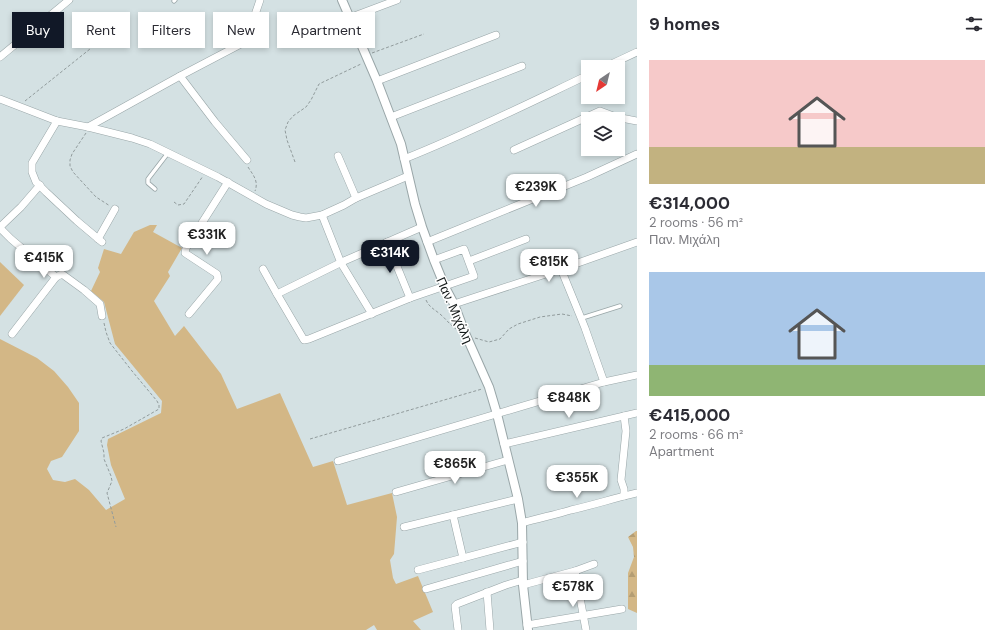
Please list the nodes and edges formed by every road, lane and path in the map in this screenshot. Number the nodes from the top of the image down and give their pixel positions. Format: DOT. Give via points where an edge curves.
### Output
graph roads {
  1 [pos="69,0"];
  2 [pos="260,0"];
  3 [pos="342,0"];
  4 [pos="397,0"];
  5 [pos="347,12"];
  6 [pos="365,12"];
  7 [pos="424,34"];
  8 [pos="496,35"];
  9 [pos="362,48"];
  10 [pos="90,49"];
  11 [pos="637,52"];
  12 [pos="0,57"];
  13 [pos="367,58"];
  14 [pos="620,60"];
  15 [pos="522,66"];
  16 [pos="180,76"];
  17 [pos="581,78"];
  18 [pos="377,81"];
  19 [pos="0,100"];
  20 [pos="18,106"];
  21 [pos="391,117"];
  22 [pos="57,121"];
  23 [pos="637,121"];
  24 [pos="89,127"];
  25 [pos="514,150"];
  26 [pos="168,153"];
  27 [pos="637,154"];
  28 [pos="338,156"];
  29 [pos="404,159"];
  30 [pos="247,160"];
  31 [pos="295,162"];
  32 [pos="207,171"];
  33 [pos="408,176"];
  34 [pos="228,182"];
  35 [pos="40,185"];
  36 [pos="155,189"];
  37 [pos="251,196"];
  38 [pos="356,198"];
  39 [pos="174,202"];
  40 [pos="115,209"];
  41 [pos="322,215"];
  42 [pos="422,227"];
  43 [pos="0,228"];
  44 [pos="526,239"];
  45 [pos="387,242"];
  46 [pos="427,242"];
  47 [pos="637,242"];
  48 [pos="434,260"];
  49 [pos="469,261"];
  50 [pos="341,263"];
  51 [pos="263,269"];
  52 [pos="561,269"];
  53 [pos="56,277"];
  54 [pos="445,287"];
  55 [pos="277,294"];
  56 [pos="423,294"];
  57 [pos="410,298"];
  58 [pos="454,304"];
  59 [pos="620,306"];
  60 [pos="189,314"];
  61 [pos="372,314"];
  62 [pos="102,316"];
  63 [pos="580,318"];
  64 [pos="465,333"];
  65 [pos="12,334"];
  66 [pos="637,375"];
  67 [pos="604,382"];
  68 [pos="489,387"];
  69 [pos="637,413"];
  70 [pos="497,414"];
  71 [pos="624,416"];
  72 [pos="310,439"];
  73 [pos="504,444"];
  74 [pos="508,460"];
  75 [pos="338,461"];
  76 [pos="396,492"];
  77 [pos="637,493"];
  78 [pos="624,496"];
  79 [pos="518,499"];
  80 [pos="453,515"];
  81 [pos="522,523"];
  82 [pos="116,527"];
  83 [pos="404,527"];
  84 [pos="523,542"];
  85 [pos="463,558"];
  86 [pos="523,561"];
  87 [pos="594,564"];
  88 [pos="418,570"];
  89 [pos="575,571"];
  90 [pos="523,582"];
  91 [pos="426,589"];
  92 [pos="487,592"];
  93 [pos="622,609"];
  94 [pos="583,615"];
  95 [pos="527,627"];
  96 [pos="458,630"];
  97 [pos="490,630"];
  98 [pos="586,630"];
  1 -- 12 [label="street"];
  2 -- 16 [label="street" via="247,38 241,44"];
  3 -- 5 [label="street, Παν. Μιχάλη"];
  4 -- 6 [label="street"];
  7 -- 13 [label="path"];
  8 -- 18 [label="street"];
  9 -- 13 [label="street, Παν. Μιχάλη"];
  10 -- 20 [label="path"];
  11 -- 14 [label="street"];
  13 -- 18 [label="street, Παν. Μιχάλη"];
  13 -- 31 [label="path" via="319,84 306,107 288,122 287,140"];
  15 -- 21 [label="street"];
  16 -- 24 [label="street"];
  16 -- 30 [label="street"];
  17 -- 29 [label="street" via="478,128"];
  18 -- 21 [label="street, Παν. Μιχάλη"];
  19 -- 20 [label="street"];
  20 -- 22 [label="street"];
  21 -- 29 [label="street, Παν. Μιχάλη"];
  22 -- 24 [label="street"];
  22 -- 35 [label="street" via="32,163 32,172"];
  23 -- 25 [label="street" via="600,111"];
  24 -- 26 [label="street" via="132,138"];
  24 -- 40 [label="path" via="72,154 70,166 96,197"];
  26 -- 32 [label="street"];
  26 -- 36 [label="lane" via="148,179 148,183"];
  27 -- 46 [label="street"];
  28 -- 38 [label="street"];
  29 -- 33 [label="street, Παν. Μιχάλη"];
  30 -- 37 [label="path" via="257,183 257,188"];
  32 -- 34 [label="street"];
  32 -- 39 [label="path" via="184,204 178,205"];
  33 -- 38 [label="street"];
  33 -- 42 [label="street, Παν. Μιχάλη"];
  34 -- 37 [label="street"];
  34 -- 60 [label="street" via="186,248 185,253 217,274 218,279"];
  35 -- 40 [label="street" via="100,241"];
  35 -- 43 [label="street"];
  37 -- 41 [label="street" via="292,215 306,218"];
  38 -- 41 [label="street"];
  41 -- 50 [label="street"];
  42 -- 45 [label="street"];
  42 -- 46 [label="street, Παν. Μιχάλη"];
  43 -- 53 [label="street"];
  44 -- 49 [label="street"];
  45 -- 50 [label="street"];
  45 -- 57 [label="street"];
  46 -- 48 [label="street, Παν. Μιχάλη"];
  47 -- 52 [label="street"];
  48 -- 49 [label="street" via="464,249"];
  48 -- 54 [label="street, Παν. Μιχάλη"];
  49 -- 54 [label="street" via="474,276"];
  50 -- 55 [label="street"];
  50 -- 61 [label="street"];
  51 -- 55 [label="street"];
  52 -- 58 [label="street"];
  52 -- 63 [label="street"];
  53 -- 62 [label="street" via="62,274 84,290 100,304"];
  53 -- 65 [label="street"];
  54 -- 56 [label="street"];
  54 -- 58 [label="street, Παν. Μιχάλη"];
  55 -- 61 [label="street" via="304,340"];
  56 -- 57 [label="street"];
  56 -- 64 [label="path" via="433,310 454,329"];
  57 -- 61 [label="street"];
  58 -- 64 [label="street, Παν. Μιχάλη"];
  59 -- 63 [label="lane"];
  62 -- 82 [label="path" via="110,343 159,405 159,409 154,412 102,438 104,459 112,476 107,493"];
  63 -- 64 [label="path" via="562,314 540,317 518,324 508,329 500,339 489,342"];
  63 -- 67 [label="street"];
  64 -- 68 [label="street, Παν. Μιχάλη"];
  66 -- 67 [label="street"];
  67 -- 70 [label="street"];
  68 -- 70 [label="street, Παν. Μιχάλη"];
  68 -- 72 [label="path"];
  69 -- 71 [label="street"];
  70 -- 73 [label="street, Παν. Μιχάλη"];
  70 -- 75 [label="street"];
  71 -- 73 [label="street"];
  71 -- 78 [label="street"];
  73 -- 74 [label="street, Παν. Μιχάλη"];
  74 -- 76 [label="street"];
  74 -- 79 [label="street, Παν. Μιχάλη"];
  77 -- 78 [label="street"];
  78 -- 81 [label="street"];
  79 -- 80 [label="street"];
  79 -- 81 [label="street, Παν. Μιχάλη"];
  80 -- 83 [label="street"];
  80 -- 85 [label="street"];
  81 -- 84 [label="street, Παν. Μιχάλη"];
  84 -- 85 [label="street"];
  84 -- 86 [label="street, Παν. Μιχάλη"];
  85 -- 88 [label="street"];
  86 -- 90 [label="street, Παν. Μιχάλη"];
  86 -- 91 [label="street"];
  87 -- 89 [label="street"];
  89 -- 90 [label="street"];
  89 -- 94 [label="street"];
  90 -- 92 [label="street"];
  90 -- 95 [label="street, Παν. Μιχάλη"];
  92 -- 96 [label="street" via="455,606"];
  92 -- 97 [label="street"];
  93 -- 94 [label="street"];
  94 -- 95 [label="street"];
  94 -- 98 [label="street"];
}
